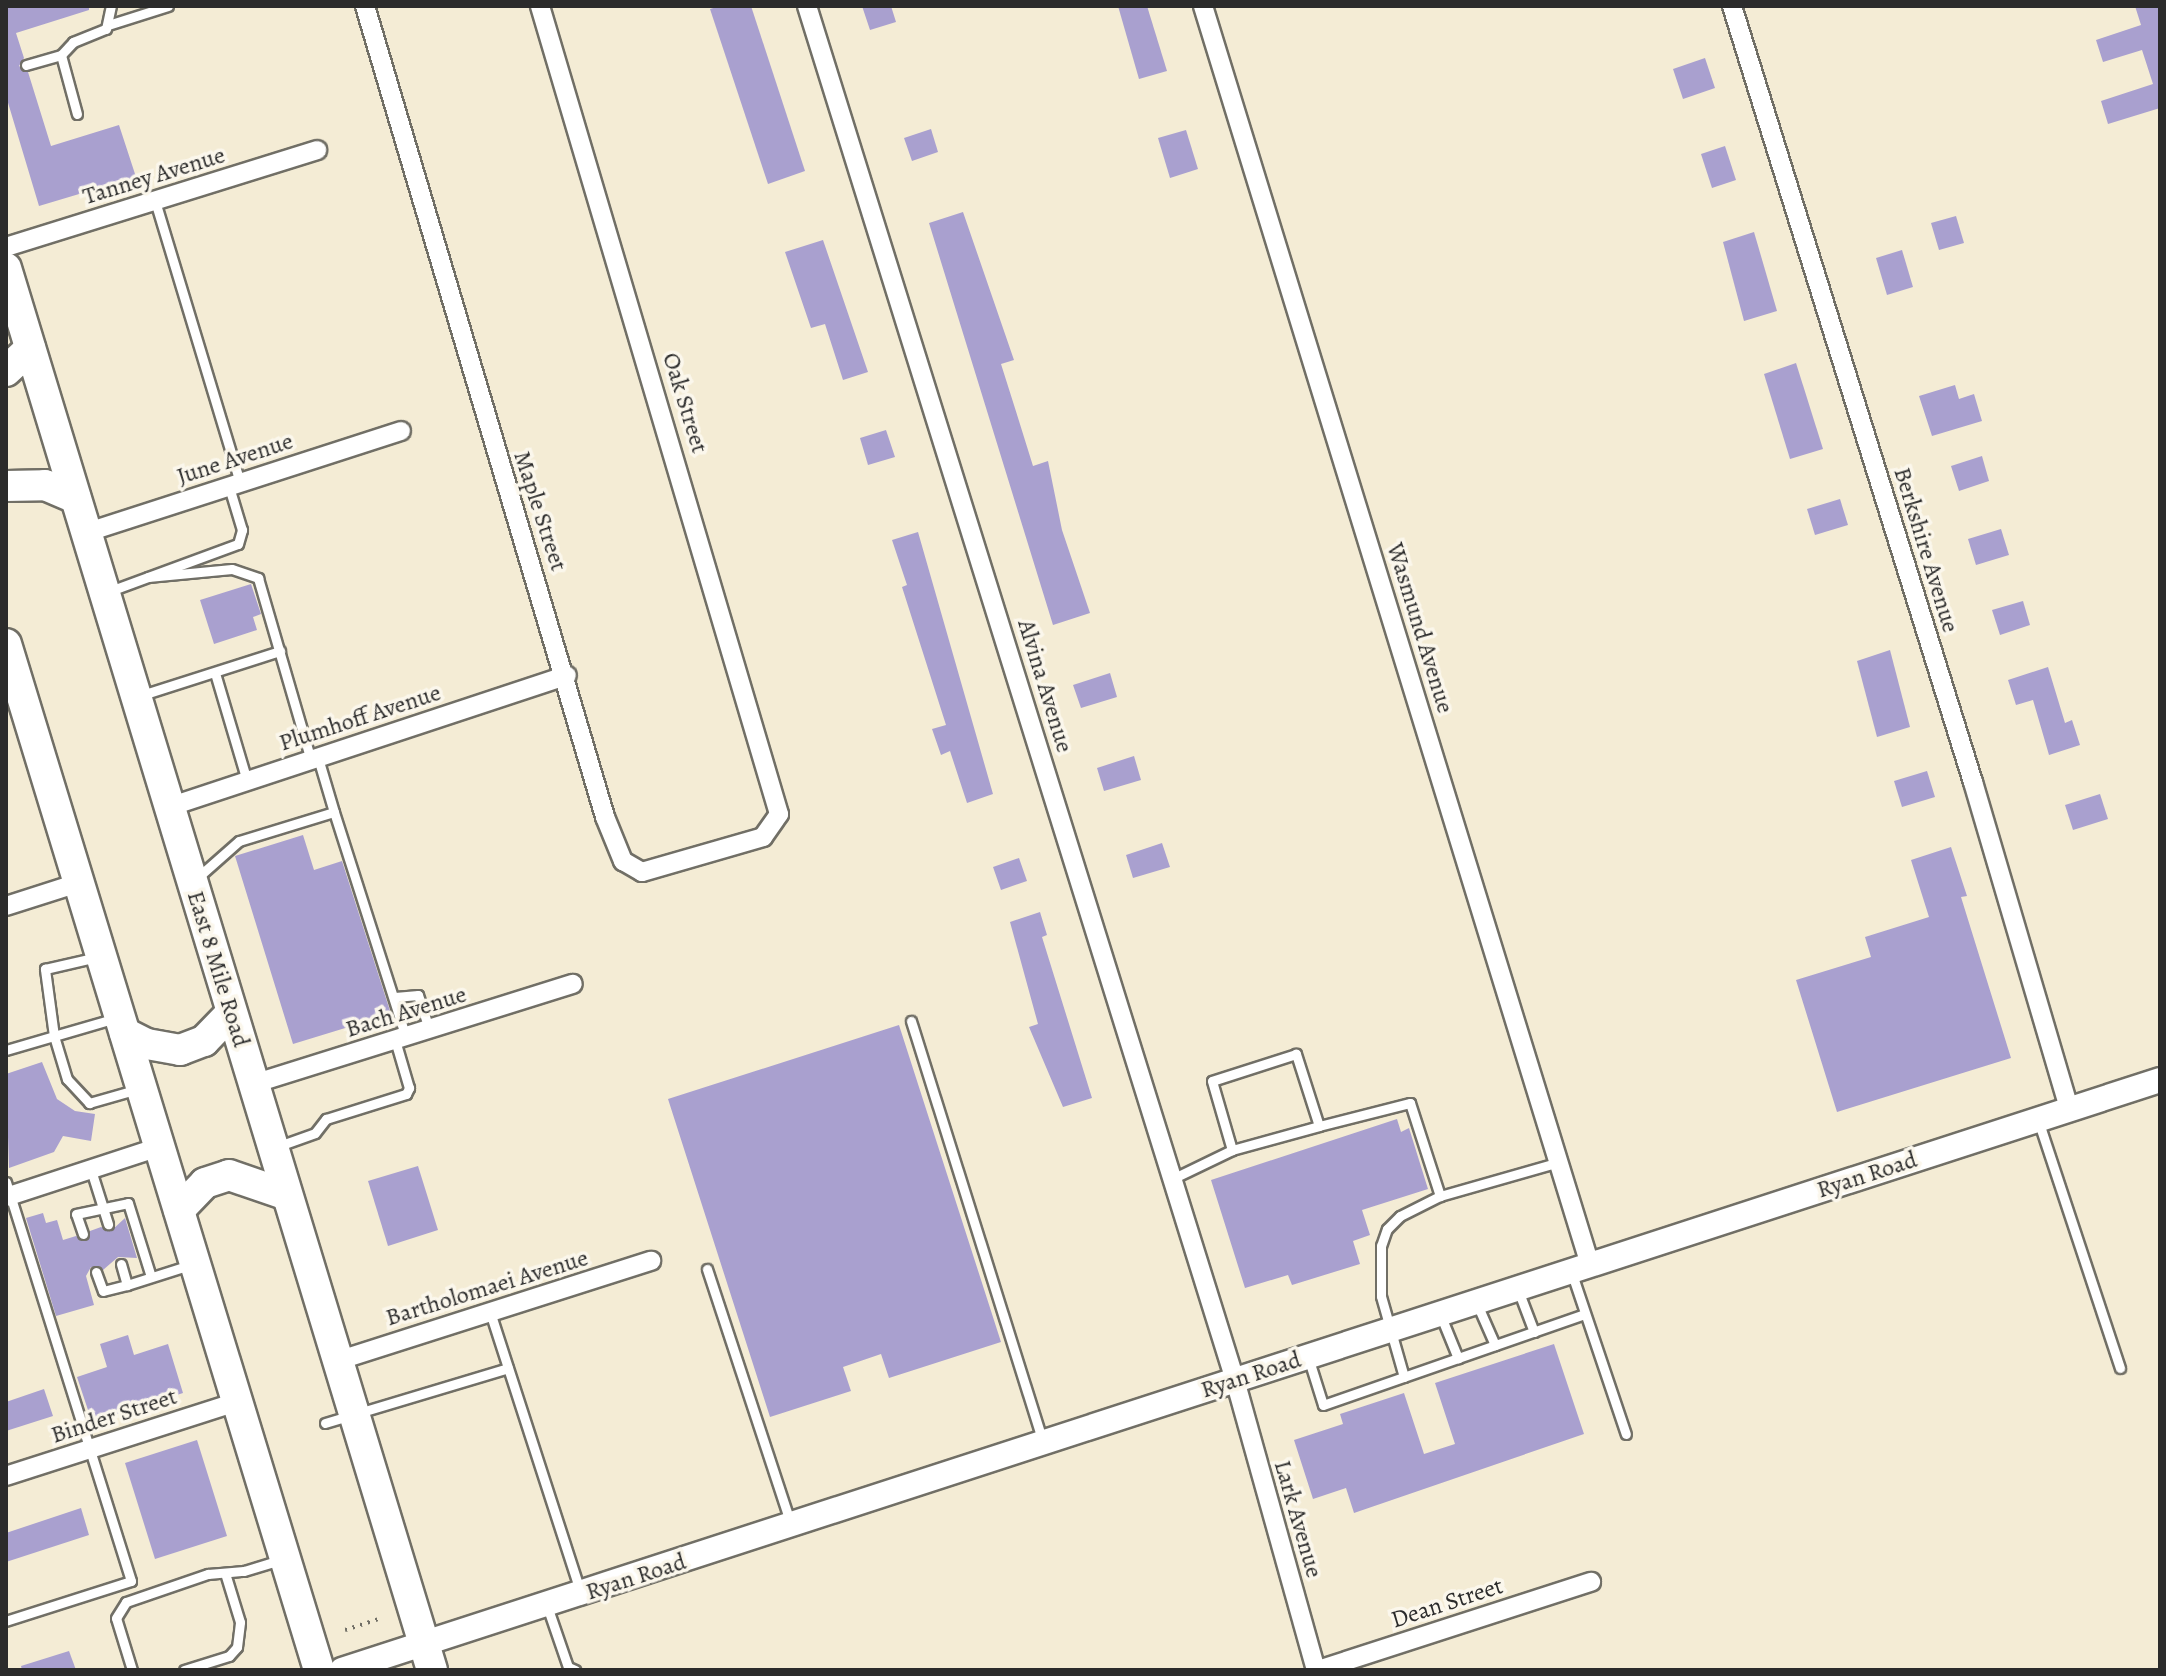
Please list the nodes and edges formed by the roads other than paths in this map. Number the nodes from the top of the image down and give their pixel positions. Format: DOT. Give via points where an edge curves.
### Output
graph roads {
  1 [pos="111,6"];
  2 [pos="168,6"];
  3 [pos="365,6"];
  4 [pos="540,6"];
  5 [pos="807,6"];
  6 [pos="1203,6"];
  7 [pos="1732,6"];
  8 [pos="108,25"];
  9 [pos="61,55"];
  10 [pos="26,65"];
  11 [pos="77,114"];
  12 [pos="317,150"];
  13 [pos="155,201"];
  14 [pos="6,247"];
  15 [pos="6,268"];
  16 [pos="30,349"];
  17 [pos="6,371"];
  18 [pos="401,431"];
  19 [pos="234,485"];
  20 [pos="6,486"];
  21 [pos="75,498"];
  22 [pos="85,533"];
  23 [pos="148,577"];
  24 [pos="104,593"];
  25 [pos="6,644"];
  26 [pos="280,651"];
  27 [pos="215,673"];
  28 [pos="567,675"];
  29 [pos="135,697"];
  30 [pos="314,759"];
  31 [pos="247,781"];
  32 [pos="169,807"];
  33 [pos="334,812"];
  34 [pos="779,814"];
  35 [pos="78,883"];
  36 [pos="192,883"];
  37 [pos="6,906"];
  38 [pos="100,956"];
  39 [pos="573,984"];
  40 [pos="395,997"];
  41 [pos="231,1013"];
  42 [pos="911,1021"];
  43 [pos="122,1025"];
  44 [pos="429,1030"];
  45 [pos="54,1036"];
  46 [pos="401,1038"];
  47 [pos="6,1050"];
  48 [pos="2160,1080"];
  49 [pos="253,1084"];
  50 [pos="141,1088"];
  51 [pos="2069,1109"];
  52 [pos="2038,1119"];
  53 [pos="1319,1126"];
  54 [pos="159,1147"];
  55 [pos="273,1149"];
  56 [pos="1232,1150"];
  57 [pos="1559,1162"];
  58 [pos="91,1170"];
  59 [pos="1172,1179"];
  60 [pos="7,1191"];
  61 [pos="287,1195"];
  62 [pos="1440,1196"];
  63 [pos="102,1206"];
  64 [pos="179,1210"];
  65 [pos="108,1224"];
  66 [pos="83,1234"];
  67 [pos="651,1261"];
  68 [pos="121,1264"];
  69 [pos="194,1264"];
  70 [pos="1581,1268"];
  71 [pos="707,1269"];
  72 [pos="96,1272"];
  73 [pos="151,1277"];
  74 [pos="127,1285"];
  75 [pos="1518,1288"];
  76 [pos="1476,1302"];
  77 [pos="490,1312"];
  78 [pos="1440,1314"];
  79 [pos="1585,1314"];
  80 [pos="1389,1330"];
  81 [pos="1534,1332"];
  82 [pos="1495,1345"];
  83 [pos="1308,1357"];
  84 [pos="1458,1358"];
  85 [pos="337,1361"];
  86 [pos="508,1368"];
  87 [pos="2120,1368"];
  88 [pos="1404,1377"];
  89 [pos="1235,1380"];
  90 [pos="236,1402"];
  91 [pos="339,1419"];
  92 [pos="1626,1434"];
  93 [pos="1043,1444"];
  94 [pos="90,1449"];
  95 [pos="6,1476"];
  96 [pos="792,1526"];
  97 [pos="285,1559"];
  98 [pos="225,1573"];
  99 [pos="1591,1582"];
  100 [pos="581,1595"];
  101 [pos="547,1606"];
  102 [pos="6,1621"];
  103 [pos="428,1657"];
  104 [pos="568,1669"];
  105 [pos="132,1670"];
  106 [pos="184,1670"];
  107 [pos="319,1670"];
  108 [pos="342,1670"];
  109 [pos="1317,1670"];
  1 -- 8 [label="lane"];
  2 -- 8 [label="lane"];
  3 -- 28 [label="street, Maple Street"];
  4 -- 34 [label="street, Oak Street"];
  5 -- 59 [label="street, Alvina Avenue"];
  6 -- 57 [label="street, Wasmund Avenue"];
  7 -- 51 [label="street, Berkshire Avenue"];
  8 -- 9 [label="lane" via="73,42"];
  9 -- 10 [label="lane"];
  9 -- 11 [label="lane"];
  12 -- 13 [label="street, Tanney Avenue"];
  13 -- 14 [label="street, Tanney Avenue"];
  13 -- 19 [label="lane"];
  15 -- 16 [label="highway, East 8 Mile Road"];
  16 -- 17 [label="highway"];
  16 -- 21 [label="highway, East 8 Mile Road"];
  18 -- 19 [label="street, June Avenue"];
  19 -- 22 [label="street, June Avenue"];
  19 -- 23 [label="lane" via="242,530 238,544"];
  20 -- 21 [label="highway" via="45,485"];
  21 -- 22 [label="highway, East 8 Mile Road"];
  22 -- 24 [label="highway, East 8 Mile Road"];
  23 -- 24 [label="lane"];
  23 -- 26 [label="lane" via="232,569 250,573 263,586"];
  24 -- 29 [label="highway, East 8 Mile Road"];
  25 -- 35 [label="highway"];
  26 -- 27 [label="lane"];
  26 -- 30 [label="lane"];
  27 -- 29 [label="lane"];
  27 -- 31 [label="lane"];
  28 -- 30 [label="street, Plumhoff Avenue"];
  28 -- 34 [label="street, Maple Street" via="605,817 631,868 642,872 763,837"];
  29 -- 32 [label="highway, East 8 Mile Road"];
  30 -- 31 [label="street, Plumhoff Avenue"];
  30 -- 33 [label="lane"];
  31 -- 32 [label="street, Plumhoff Avenue"];
  32 -- 36 [label="highway, East 8 Mile Road"];
  33 -- 36 [label="lane" via="239,841"];
  33 -- 40 [label="lane"];
  35 -- 37 [label="street"];
  35 -- 38 [label="highway"];
  36 -- 41 [label="highway, East 8 Mile Road"];
  38 -- 43 [label="highway"];
  38 -- 45 [label="lane" via="45,969"];
  39 -- 44 [label="street, Bach Avenue"];
  40 -- 44 [label="lane" via="418,995"];
  40 -- 46 [label="lane"];
  41 -- 43 [label="highway" via="204,1041 180,1050 147,1044"];
  41 -- 49 [label="highway, East 8 Mile Road"];
  42 -- 93 [label="lane"];
  43 -- 45 [label="lane"];
  43 -- 50 [label="highway"];
  44 -- 46 [label="street, Bach Avenue"];
  45 -- 47 [label="lane"];
  45 -- 50 [label="lane" via="67,1079 89,1103"];
  46 -- 49 [label="street, Bach Avenue"];
  46 -- 55 [label="lane" via="406,1094 326,1119 315,1133"];
  48 -- 51 [label="main road, Ryan Road"];
  49 -- 55 [label="highway, East 8 Mile Road"];
  50 -- 54 [label="highway"];
  51 -- 52 [label="main road, Ryan Road"];
  52 -- 70 [label="main road, Ryan Road"];
  52 -- 87 [label="lane"];
  53 -- 56 [label="lane"];
  53 -- 56 [label="lane" via="1296,1054 1212,1081"];
  53 -- 62 [label="lane" via="1410,1103"];
  54 -- 58 [label="street"];
  54 -- 64 [label="highway"];
  55 -- 61 [label="highway, East 8 Mile Road"];
  56 -- 59 [label="lane"];
  57 -- 62 [label="lane"];
  57 -- 70 [label="street, Wasmund Avenue"];
  58 -- 60 [label="street"];
  58 -- 63 [label="lane"];
  59 -- 89 [label="street, Alvina Avenue"];
  60 -- 94 [label="lane"];
  61 -- 64 [label="highway" via="229,1175 205,1183"];
  61 -- 85 [label="highway, East 8 Mile Road"];
  62 -- 80 [label="lane" via="1400,1216 1387,1229 1379,1265"];
  63 -- 65 [label="lane"];
  63 -- 66 [label="lane" via="76,1214"];
  63 -- 73 [label="lane" via="128,1203"];
  64 -- 69 [label="highway"];
  67 -- 77 [label="street, Bartholomaei Avenue"];
  68 -- 74 [label="lane"];
  69 -- 73 [label="lane"];
  69 -- 90 [label="highway"];
  70 -- 75 [label="main road, Ryan Road"];
  70 -- 79 [label="lane"];
  71 -- 96 [label="lane"];
  72 -- 74 [label="lane" via="103,1291"];
  73 -- 74 [label="lane"];
  75 -- 76 [label="main road, Ryan Road"];
  75 -- 81 [label="lane"];
  76 -- 78 [label="main road, Ryan Road"];
  76 -- 82 [label="lane"];
  77 -- 85 [label="street, Bartholomaei Avenue"];
  77 -- 86 [label="lane"];
  78 -- 80 [label="main road, Ryan Road"];
  78 -- 84 [label="lane"];
  79 -- 81 [label="lane"];
  79 -- 92 [label="lane"];
  80 -- 83 [label="main road, Ryan Road"];
  80 -- 88 [label="lane"];
  81 -- 82 [label="lane"];
  82 -- 84 [label="lane"];
  83 -- 88 [label="lane" via="1323,1405"];
  83 -- 89 [label="main road, Ryan Road"];
  84 -- 88 [label="lane"];
  85 -- 91 [label="highway, East 8 Mile Road"];
  86 -- 91 [label="lane"];
  86 -- 100 [label="lane"];
  89 -- 93 [label="main road, Ryan Road"];
  89 -- 109 [label="street, Lark Avenue"];
  90 -- 94 [label="street, Binder Street"];
  90 -- 97 [label="highway"];
  91 -- 103 [label="highway, East 8 Mile Road"];
  93 -- 96 [label="main road, Ryan Road"];
  94 -- 95 [label="street, Binder Street"];
  94 -- 102 [label="lane" via="131,1581"];
  96 -- 100 [label="main road, Ryan Road"];
  97 -- 98 [label="lane"];
  97 -- 107 [label="highway"];
  98 -- 105 [label="lane" via="126,1602 116,1618"];
  98 -- 106 [label="lane" via="240,1622 237,1647 229,1656"];
  99 -- 109 [label="street, Dean Street"];
  100 -- 101 [label="main road, Ryan Road"];
  101 -- 103 [label="main road, Ryan Road"];
  101 -- 104 [label="lane"];
  103 -- 108 [label="main road, Ryan Road"];
}
